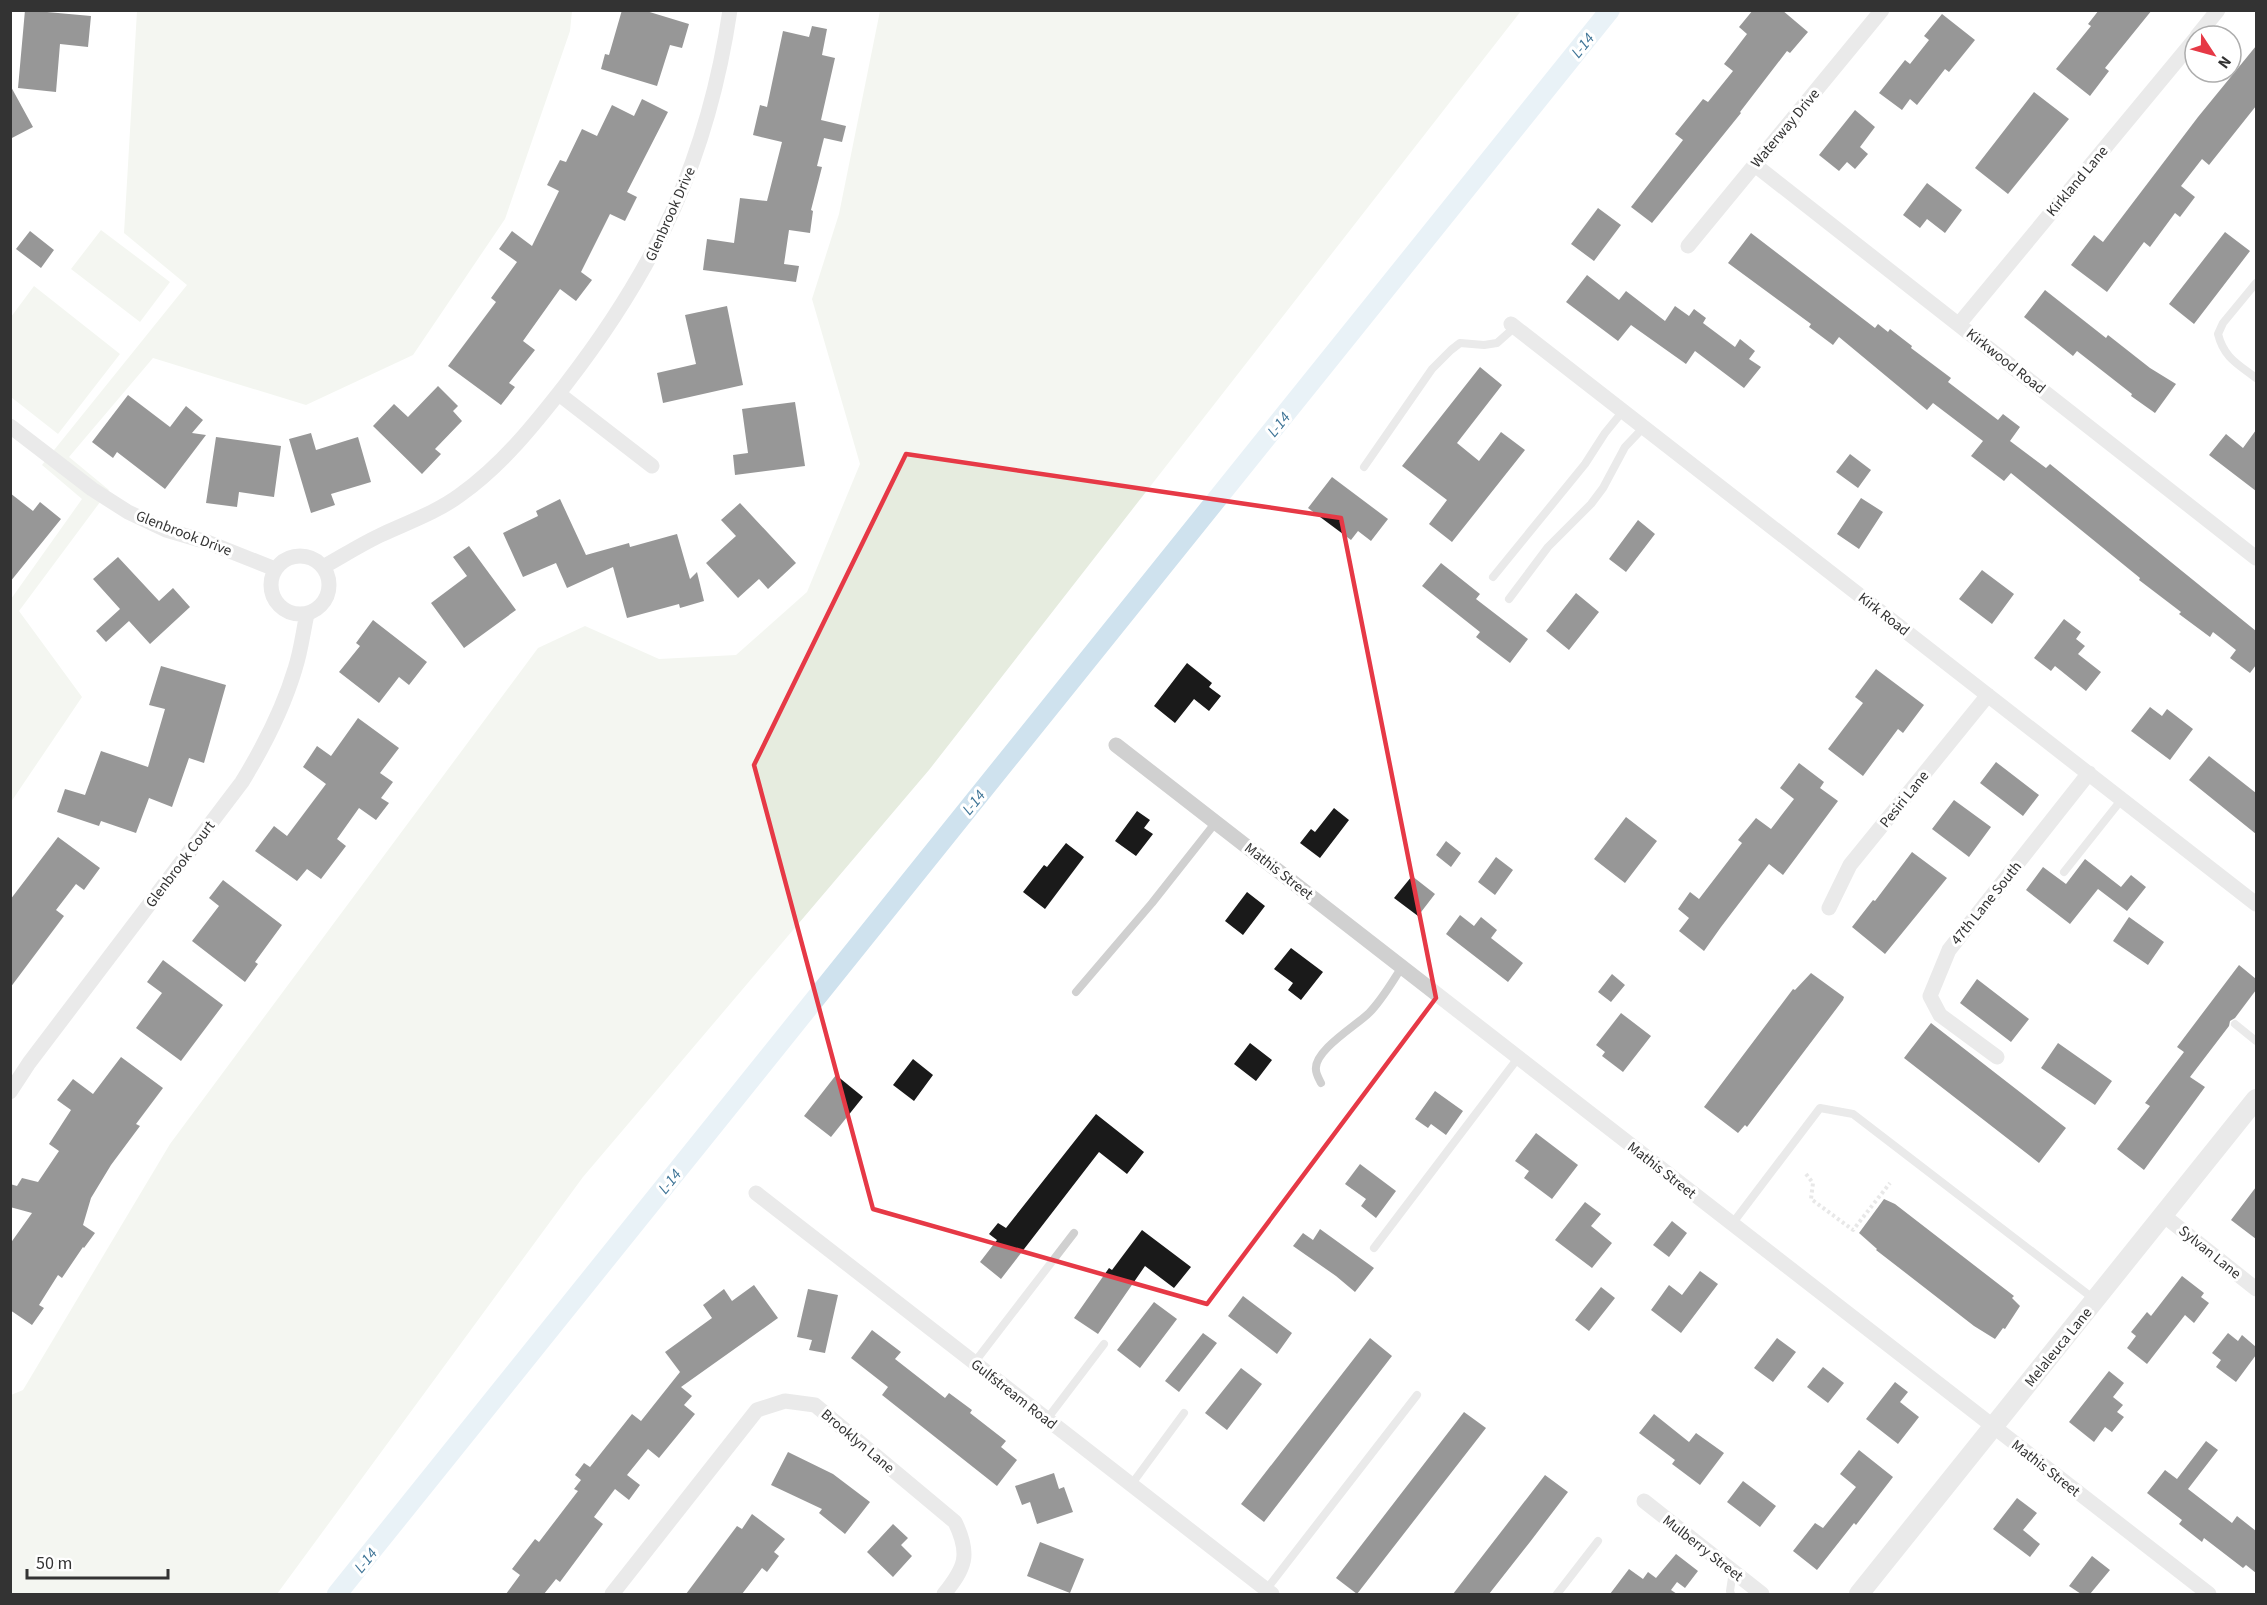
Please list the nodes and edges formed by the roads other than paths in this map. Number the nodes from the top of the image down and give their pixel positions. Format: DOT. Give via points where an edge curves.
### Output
graph roads {
  1 [pos="730,10"];
  2 [pos="1882,10"];
  3 [pos="2218,10"];
  4 [pos="2207,24"];
  5 [pos="2183,53"];
  6 [pos="1755,165"];
  7 [pos="1688,246"];
  8 [pos="2256,283"];
  9 [pos="1959,324"];
  10 [pos="1513,326"];
  11 [pos="2256,378"];
  12 [pos="559,394"];
  13 [pos="1623,411"];
  14 [pos="10,426"];
  15 [pos="1644,427"];
  16 [pos="652,466"];
  17 [pos="1364,467"];
  18 [pos="2256,558"];
  19 [pos="323,567"];
  20 [pos="275,569"];
  21 [pos="1493,577"];
  22 [pos="1509,599"];
  23 [pos="307,614"];
  24 [pos="1988,695"];
  25 [pos="1116,745"];
  26 [pos="2089,773"];
  27 [pos="2122,799"];
  28 [pos="1216,822"];
  29 [pos="2064,872"];
  30 [pos="2256,904"];
  31 [pos="1829,908"];
  32 [pos="1402,968"];
  33 [pos="1076,992"];
  34 [pos="2235,1024"];
  35 [pos="2256,1041"];
  36 [pos="1997,1056"];
  37 [pos="1518,1058"];
  38 [pos="1321,1083"];
  39 [pos="10,1092"];
  40 [pos="2256,1099"];
  41 [pos="756,1193"];
  42 [pos="2163,1215"];
  43 [pos="1732,1224"];
  44 [pos="1074,1233"];
  45 [pos="1374,1248"];
  46 [pos="2256,1289"];
  47 [pos="2095,1300"];
  48 [pos="1104,1344"];
  49 [pos="974,1363"];
  50 [pos="1417,1395"];
  51 [pos="1184,1413"];
  52 [pos="1047,1419"];
  53 [pos="1994,1427"];
  54 [pos="1131,1485"];
  55 [pos="1644,1501"];
  56 [pos="1598,1541"];
  57 [pos="1733,1571"];
  58 [pos="1269,1592"];
  59 [pos="612,1594"];
  60 [pos="944,1594"];
  61 [pos="1557,1594"];
  62 [pos="1731,1594"];
  63 [pos="1762,1594"];
  64 [pos="1859,1594"];
  65 [pos="2209,1594"];
  1 -- 12 [label="street, Glenbrook Drive" via="711,108 673,214 618,313"];
  2 -- 6 [label="street, Waterway Drive"];
  3 -- 4 [label="street, Kirkland Lane"];
  5 -- 9 [label="street, Kirkland Lane"];
  6 -- 7 [label="street, Waterway Drive"];
  6 -- 9 [label="street, Kirkwood Road"];
  8 -- 11 [label="lane" via="2217,334 2230,359"];
  9 -- 18 [label="street, Kirkwood Road"];
  10 -- 13 [label="street, Kirk Road"];
  10 -- 17 [label="lane" via="1497,343 1460,343 1451,350 1432,369"];
  12 -- 16 [label="street"];
  12 -- 19 [label="street, Glenbrook Drive" via="521,441 458,497"];
  13 -- 15 [label="street, Kirk Road"];
  13 -- 21 [label="lane"];
  14 -- 20 [label="street, Glenbrook Drive" via="128,512 166,530"];
  15 -- 22 [label="lane" via="1625,447 1591,504 1548,547"];
  15 -- 24 [label="street, Kirk Road"];
  19 -- 20 [label="street" via="316,560 297,555"];
  19 -- 23 [label="street" via="328,576 327,596 316,610"];
  20 -- 23 [label="street" via="270,582 274,600 288,612"];
  23 -- 39 [label="street, Glenbrook Court" via="286,697 247,773"];
  24 -- 26 [label="street, Kirk Road"];
  24 -- 31 [label="street, Pesiri Lane" via="1850,865"];
  25 -- 28 [label="street, Mathis Street"];
  26 -- 27 [label="street, Kirk Road"];
  26 -- 36 [label="street, 47th Lane South" via="1949,950 1930,996 1940,1015"];
  27 -- 29 [label="lane"];
  27 -- 30 [label="street, Kirk Road"];
  28 -- 32 [label="street, Mathis Street"];
  28 -- 33 [label="lane"];
  32 -- 37 [label="street, Mathis Street"];
  32 -- 38 [label="lane" via="1368,1014 1335,1040 1322,1056 1316,1071"];
  34 -- 35 [label="lane"];
  37 -- 43 [label="street, Mathis Street"];
  37 -- 45 [label="lane"];
  40 -- 42 [label="street, Melaleuca Lane"];
  41 -- 49 [label="street, Gulfstream Road"];
  42 -- 46 [label="street, Sylvan Lane"];
  42 -- 47 [label="street, Melaleuca Lane"];
  43 -- 47 [label="lane" via="1820,1108 1853,1114"];
  43 -- 53 [label="street, Mathis Street"];
  44 -- 49 [label="lane"];
  47 -- 53 [label="street, Melaleuca Lane"];
  48 -- 52 [label="lane"];
  49 -- 52 [label="street, Gulfstream Road"];
  50 -- 58 [label="lane"];
  51 -- 54 [label="lane"];
  52 -- 54 [label="street, Gulfstream Road"];
  53 -- 64 [label="street, Melaleuca Lane"];
  53 -- 65 [label="street, Mathis Street"];
  54 -- 58 [label="street, Gulfstream Road"];
  55 -- 57 [label="street, Mulberry Street"];
  56 -- 61 [label="lane"];
  57 -- 62 [label="lane"];
  57 -- 63 [label="street, Mulberry Street"];
  59 -- 60 [label="street, Brooklyn Lane" via="757,1410 786,1401 815,1405 955,1522 961,1534 964,1561 960,1575"];
}
